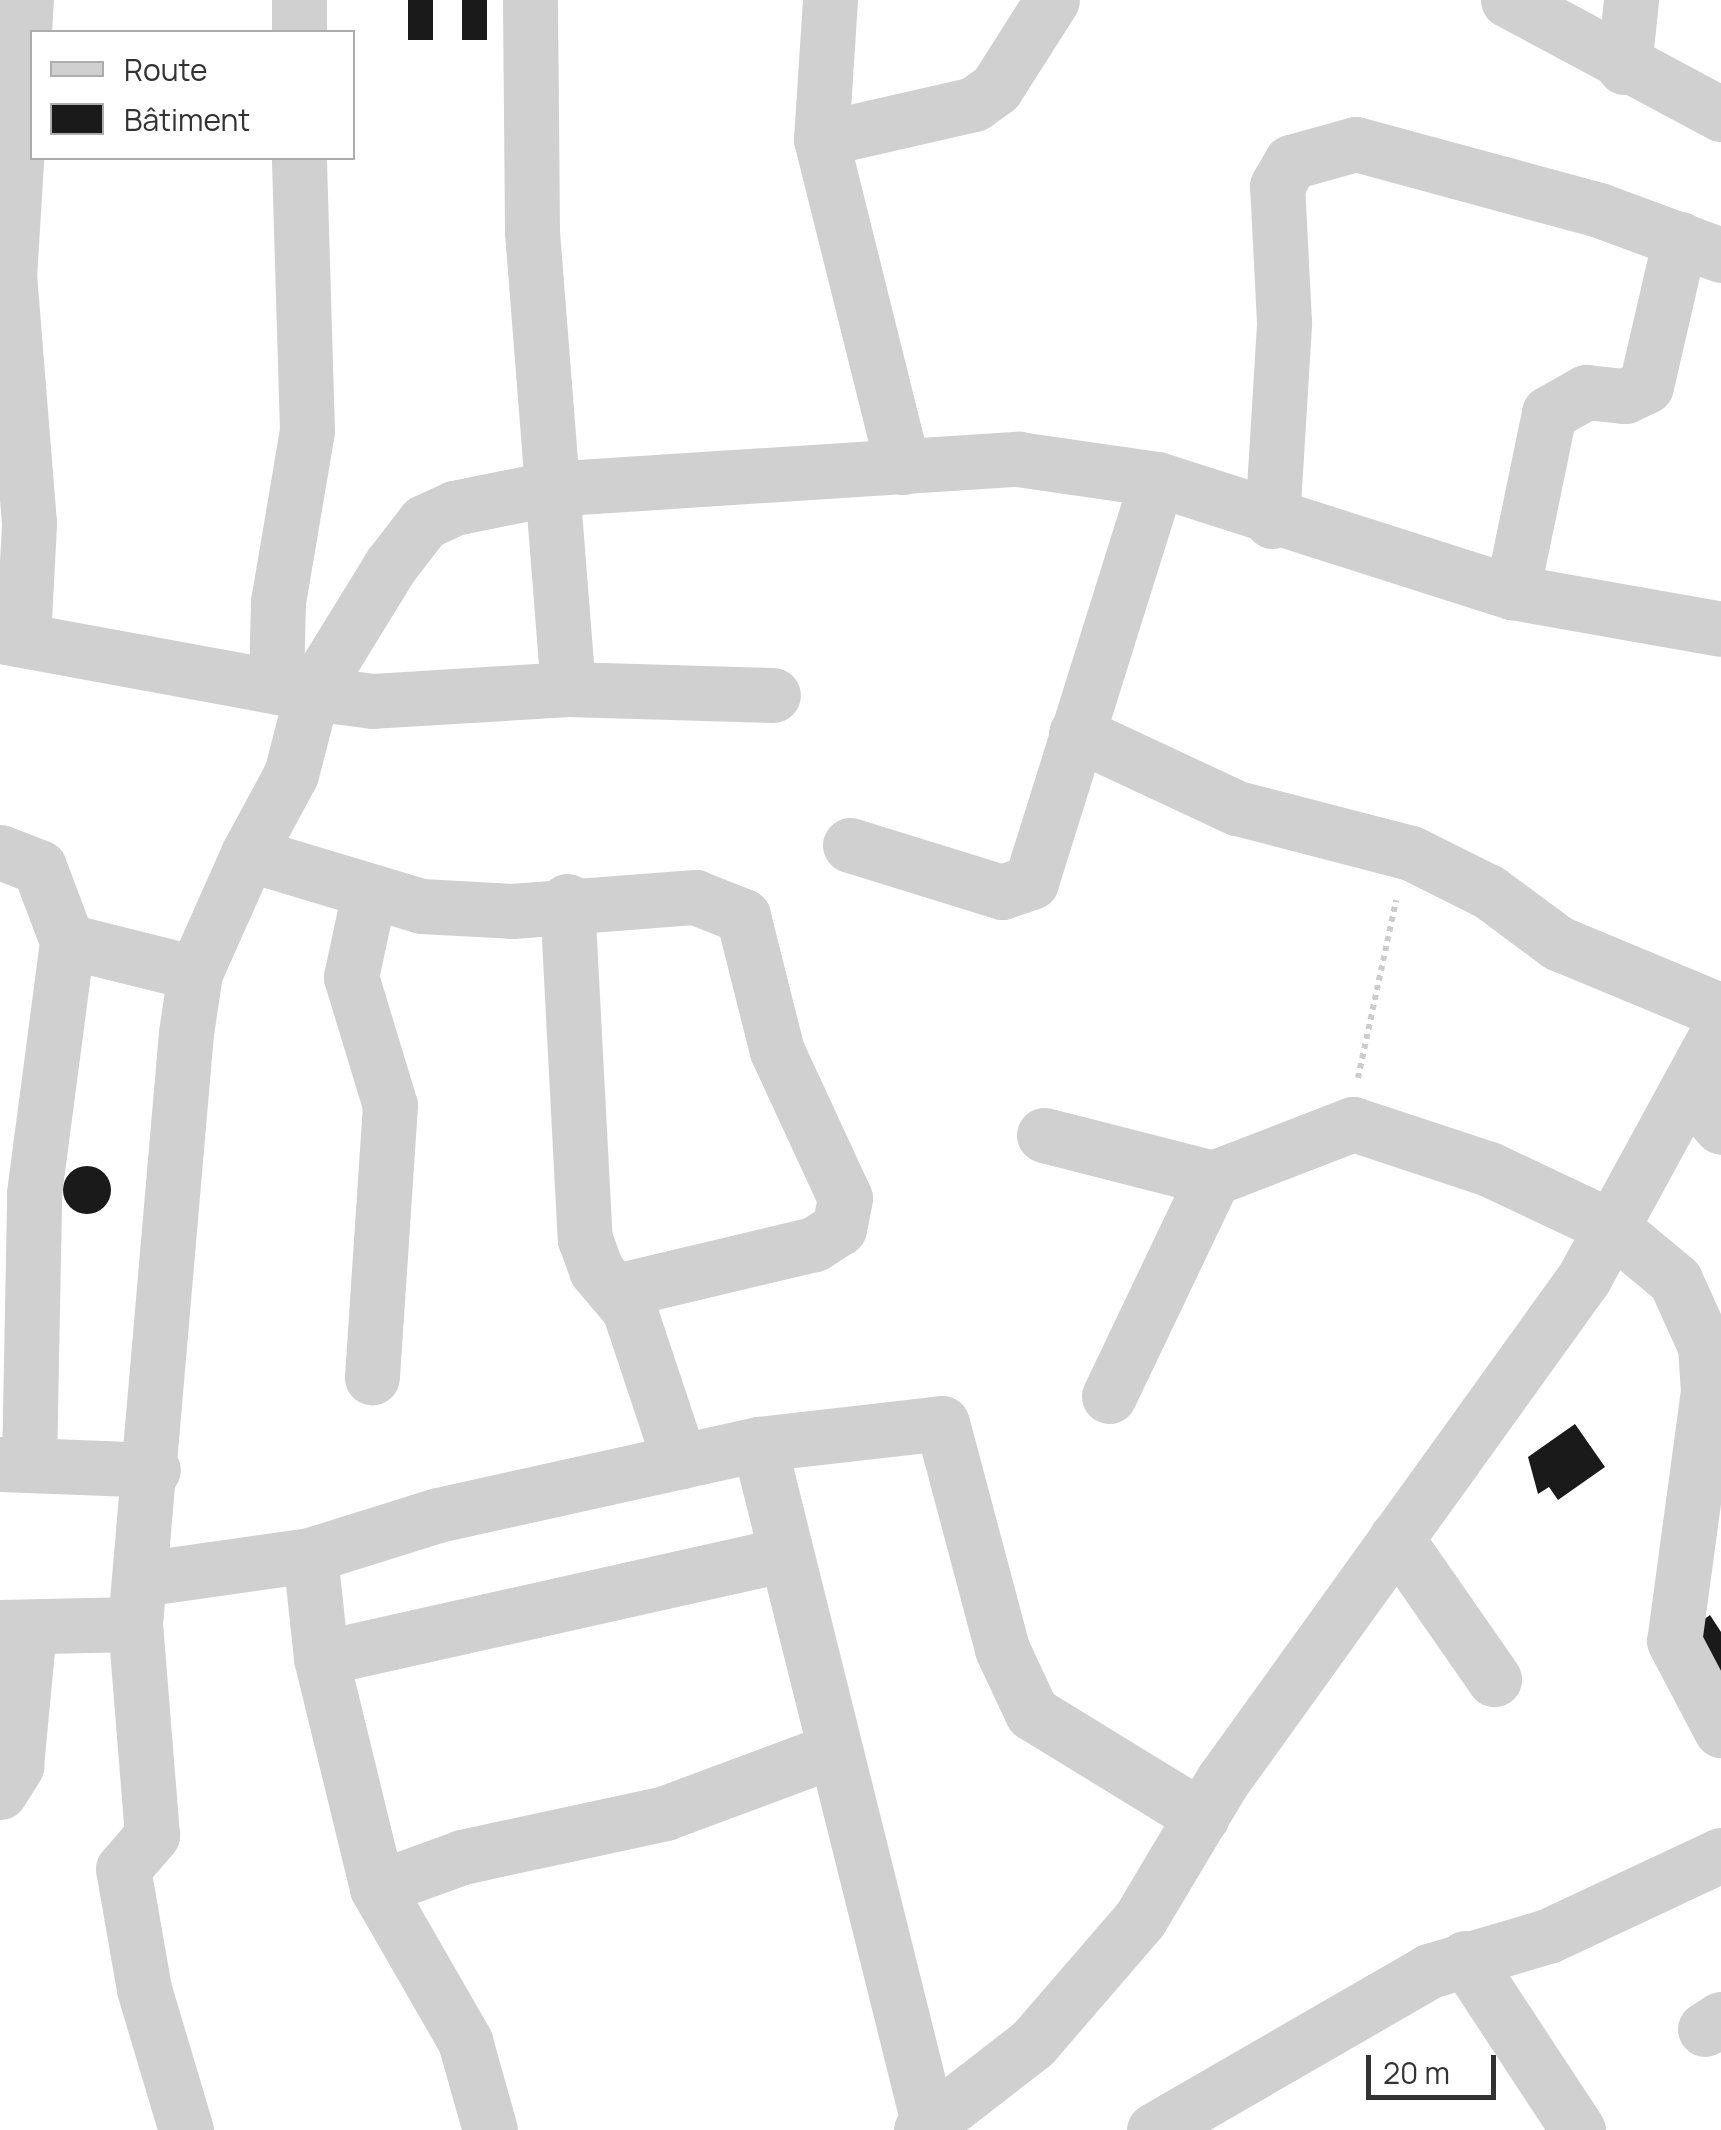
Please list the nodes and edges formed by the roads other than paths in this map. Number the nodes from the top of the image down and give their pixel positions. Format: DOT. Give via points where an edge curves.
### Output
graph roads {
  1 [pos="26,0"];
  2 [pos="299,0"];
  3 [pos="530,0"];
  4 [pos="830,0"];
  5 [pos="1052,0"];
  6 [pos="1508,0"];
  7 [pos="1631,0"];
  8 [pos="299,30"];
  9 [pos="1624,67"];
  10 [pos="1719,98"];
  11 [pos="821,140"];
  12 [pos="299,160"];
  13 [pos="1700,246"];
  14 [pos="7,345"];
  15 [pos="904,467"];
  16 [pos="1157,479"];
  17 [pos="548,489"];
  18 [pos="1272,521"];
  19 [pos="1512,592"];
  20 [pos="1721,629"];
  21 [pos="11,637"];
  22 [pos="294,688"];
  23 [pos="568,690"];
  24 [pos="773,695"];
  25 [pos="1076,733"];
  26 [pos="850,845"];
  27 [pos="0,852"];
  28 [pos="248,854"];
  29 [pos="368,893"];
  30 [pos="567,901"];
  31 [pos="67,942"];
  32 [pos="195,973"];
  33 [pos="1721,1011"];
  34 [pos="1721,1027"];
  35 [pos="24,1063"];
  36 [pos="1704,1108"];
  37 [pos="1044,1136"];
  38 [pos="1213,1178"];
  39 [pos="17,1190"];
  40 [pos="1610,1226"];
  41 [pos="617,1291"];
  42 [pos="372,1377"];
  43 [pos="1109,1396"];
  44 [pos="759,1444"];
  45 [pos="680,1462"];
  46 [pos="15,1464"];
  47 [pos="154,1470"];
  48 [pos="1396,1538"];
  49 [pos="786,1554"];
  50 [pos="310,1555"];
  51 [pos="138,1602"];
  52 [pos="15,1628"];
  53 [pos="321,1658"];
  54 [pos="1494,1679"];
  55 [pos="1721,1730"];
  56 [pos="834,1750"];
  57 [pos="0,1792"];
  58 [pos="1202,1817"];
  59 [pos="1721,1855"];
  60 [pos="377,1888"];
  61 [pos="1465,1958"];
  62 [pos="925,2126"];
  63 [pos="186,2130"];
  64 [pos="490,2130"];
  65 [pos="1154,2130"];
  66 [pos="1578,2130"];
  1 -- 14 [label="street" via="10,161"];
  2 -- 8 [label="street"];
  3 -- 17 [label="street" via="532,232"];
  4 -- 11 [label="street"];
  5 -- 11 [label="street" via="996,88 974,104"];
  6 -- 9 [label="street"];
  7 -- 9 [label="street"];
  9 -- 10 [label="street"];
  11 -- 15 [label="street"];
  12 -- 22 [label="street" via="307,431 278,602"];
  13 -- 18 [label="street" via="1356,144 1291,162 1277,186 1284,322"];
  13 -- 19 [label="street" via="1646,386 1626,396 1586,392 1549,413"];
  14 -- 21 [label="street" via="29,523"];
  15 -- 16 [label="street" via="1018,459"];
  15 -- 17 [label="street"];
  16 -- 18 [label="street"];
  16 -- 25 [label="street"];
  17 -- 22 [label="street" via="424,522"];
  17 -- 23 [label="street"];
  18 -- 19 [label="street"];
  19 -- 20 [label="street"];
  21 -- 22 [label="street"];
  22 -- 23 [label="street" via="373,701"];
  22 -- 28 [label="street" via="291,774"];
  23 -- 24 [label="street"];
  25 -- 26 [label="street" via="1032,882 1019,892"];
  25 -- 33 [label="street" via="1237,808 1411,853 1490,892 1558,943"];
  27 -- 31 [label="street" via="39,867"];
  28 -- 29 [label="street"];
  28 -- 32 [label="street"];
  29 -- 30 [label="street" via="512,912"];
  29 -- 42 [label="street" via="351,978 390,1104"];
  30 -- 41 [label="street" via="585,1239 596,1270"];
  30 -- 41 [label="street" via="695,897 744,916 777,1052 845,1198 839,1228 814,1244"];
  31 -- 32 [label="street"];
  31 -- 35 [label="street"];
  32 -- 47 [label="street" via="152,1353"];
  34 -- 36 [label="street"];
  35 -- 39 [label="street"];
  36 -- 40 [label="street"];
  37 -- 38 [label="street"];
  38 -- 40 [label="street" via="1353,1124 1489,1168"];
  38 -- 43 [label="street"];
  39 -- 46 [label="street"];
  40 -- 48 [label="street" via="1584,1278"];
  40 -- 55 [label="street" via="1675,1280 1706,1346 1703,1461 1672,1616 1678,1654"];
  41 -- 45 [label="street"];
  44 -- 45 [label="street"];
  44 -- 49 [label="street"];
  44 -- 58 [label="street" via="945,1424 1002,1649 1032,1712"];
  45 -- 50 [label="street" via="438,1515"];
  46 -- 47 [label="street"];
  47 -- 51 [label="street"];
  48 -- 54 [label="street"];
  48 -- 58 [label="street"];
  49 -- 53 [label="street"];
  49 -- 56 [label="street"];
  50 -- 51 [label="street"];
  50 -- 53 [label="street"];
  51 -- 52 [label="street"];
  51 -- 63 [label="street" via="152,1835 124,1862 124,1885"];
  52 -- 57 [label="street" via="16,1766"];
  53 -- 60 [label="street"];
  56 -- 60 [label="street" via="665,1813 462,1856"];
  56 -- 62 [label="street"];
  58 -- 62 [label="street" via="1096,1976 1032,2043"];
  59 -- 61 [label="street" via="1548,1936"];
  60 -- 64 [label="street" via="465,2041"];
  61 -- 65 [label="street" via="1404,1984"];
  61 -- 66 [label="street"];
}
